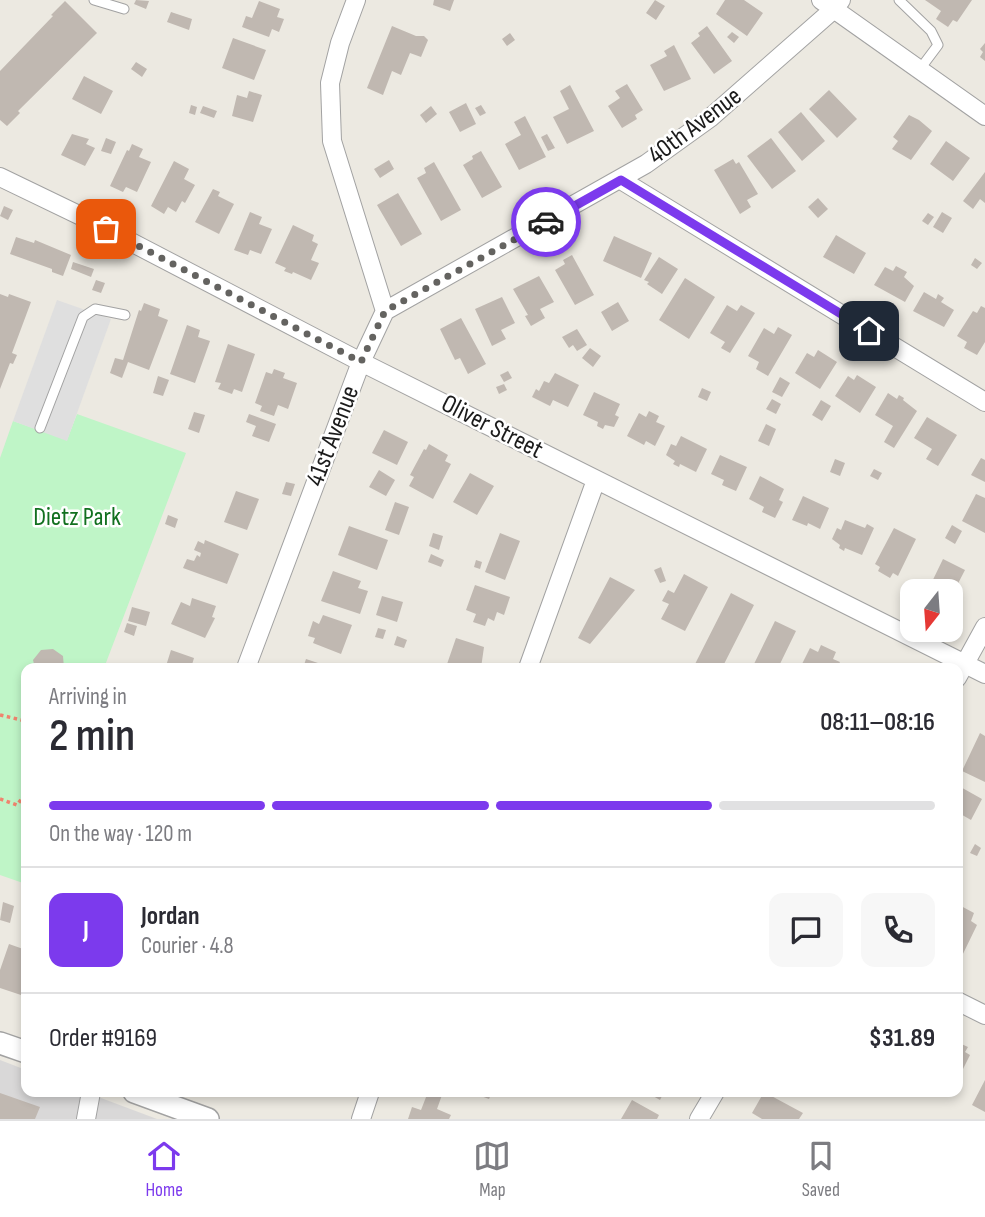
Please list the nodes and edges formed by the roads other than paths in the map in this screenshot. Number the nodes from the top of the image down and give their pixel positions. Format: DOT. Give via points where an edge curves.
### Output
graph roads {
  1 [pos="94,0"];
  2 [pos="356,0"];
  3 [pos="899,0"];
  4 [pos="832,3"];
  5 [pos="124,9"];
  6 [pos="919,69"];
  7 [pos="985,116"];
  8 [pos="0,177"];
  9 [pos="621,180"];
  10 [pos="385,311"];
  11 [pos="125,315"];
  12 [pos="361,362"];
  13 [pos="985,402"];
  14 [pos="40,428"];
  15 [pos="596,480"];
  16 [pos="985,627"];
  17 [pos="248,663"];
  18 [pos="529,663"];
  19 [pos="946,663"];
  20 [pos="963,667"];
  21 [pos="963,671"];
  22 [pos="985,674"];
  23 [pos="963,1004"];
  24 [pos="985,1015"];
  25 [pos="0,1042"];
  26 [pos="21,1050"];
  27 [pos="90,1097"];
  28 [pos="148,1097"];
  29 [pos="368,1097"];
  30 [pos="712,1097"];
  31 [pos="86,1119"];
  32 [pos="208,1119"];
  33 [pos="361,1119"];
  34 [pos="699,1119"];
  1 -- 5 [label="lane"];
  2 -- 10 [label="street" via="330,83 332,141"];
  3 -- 6 [label="lane" via="931,31 938,45"];
  4 -- 6 [label="street"];
  4 -- 9 [label="street, 40th Avenue" via="710,118"];
  6 -- 7 [label="street"];
  8 -- 12 [label="street, Oliver Street"];
  9 -- 10 [label="street, 40th Avenue"];
  9 -- 13 [label="street"];
  10 -- 12 [label="street, 41st Avenue"];
  11 -- 14 [label="lane" via="95,309 83,317"];
  12 -- 15 [label="street, Oliver Street"];
  12 -- 17 [label="street, 41st Avenue"];
  15 -- 18 [label="street"];
  15 -- 19 [label="street, Oliver Street"];
  16 -- 20 [label="street"];
  21 -- 22 [label="street, Oliver Street"];
  23 -- 24 [label="street"];
  25 -- 26 [label="street"];
  27 -- 31 [label="street"];
  28 -- 32 [label="street"];
  29 -- 33 [label="street"];
  30 -- 34 [label="street"];
}
